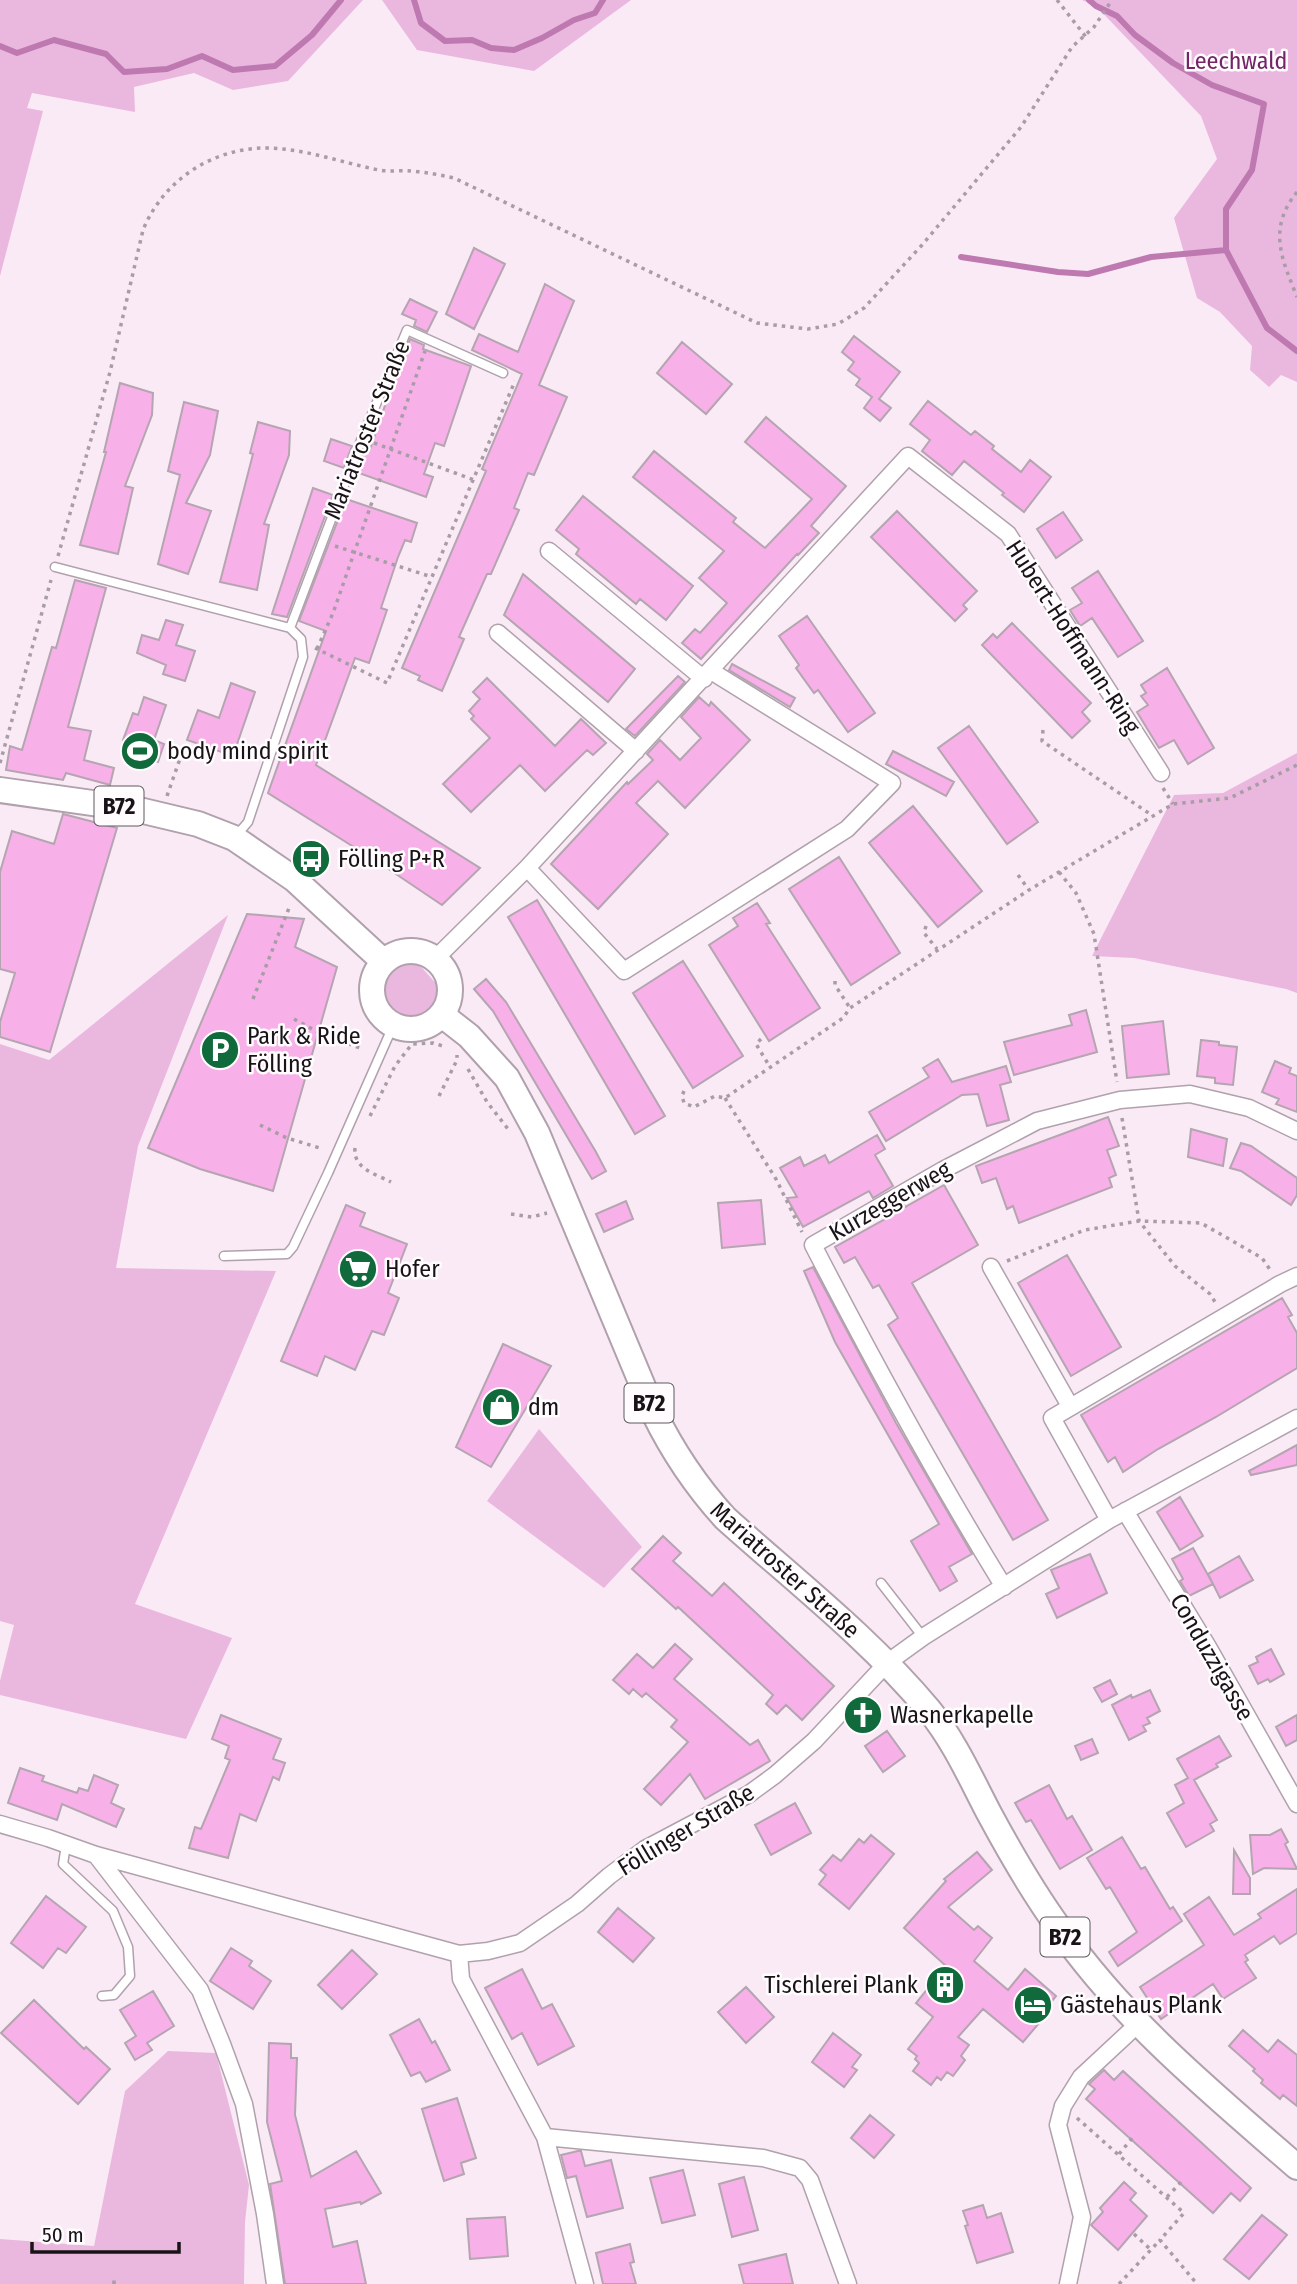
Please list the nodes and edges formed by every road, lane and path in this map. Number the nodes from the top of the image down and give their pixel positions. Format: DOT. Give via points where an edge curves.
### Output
graph roads {
  1 [pos="1057,0"];
  2 [pos="1111,2"];
  3 [pos="1086,37"];
  4 [pos="1297,192"];
  5 [pos="1297,297"];
  6 [pos="429,340"];
  7 [pos="503,373"];
  8 [pos="362,439"];
  9 [pos="390,449"];
  10 [pos="474,480"];
  11 [pos="323,542"];
  12 [pos="549,551"];
  13 [pos="355,552"];
  14 [pos="55,568"];
  15 [pos="432,577"];
  16 [pos="290,628"];
  17 [pos="498,633"];
  18 [pos="301,639"];
  19 [pos="317,649"];
  20 [pos="312,661"];
  21 [pos="707,675"];
  22 [pos="1042,730"];
  23 [pos="183,750"];
  24 [pos="636,751"];
  25 [pos="0,763"];
  26 [pos="1297,765"];
  27 [pos="1161,773"];
  28 [pos="0,790"];
  29 [pos="166,801"];
  30 [pos="1153,817"];
  31 [pos="234,838"];
  32 [pos="527,868"];
  33 [pos="1059,872"];
  34 [pos="1018,875"];
  35 [pos="1029,890"];
  36 [pos="289,908"];
  37 [pos="926,926"];
  38 [pos="937,950"];
  39 [pos="435,959"];
  40 [pos="383,961"];
  41 [pos="835,981"];
  42 [pos="253,999"];
  43 [pos="850,1008"];
  44 [pos="442,1015"];
  45 [pos="294,1019"];
  46 [pos="393,1026"];
  47 [pos="761,1039"];
  48 [pos="363,1049"];
  49 [pos="457,1052"];
  50 [pos="461,1058"];
  51 [pos="466,1065"];
  52 [pos="769,1067"];
  53 [pos="684,1091"];
  54 [pos="439,1096"];
  55 [pos="725,1098"];
  56 [pos="1119,1100"];
  57 [pos="366,1124"];
  58 [pos="260,1125"];
  59 [pos="508,1129"];
  60 [pos="1297,1131"];
  61 [pos="358,1142"];
  62 [pos="336,1153"];
  63 [pos="391,1182"];
  64 [pos="570,1206"];
  65 [pos="511,1214"];
  66 [pos="1139,1221"];
  67 [pos="813,1245"];
  68 [pos="224,1256"];
  69 [pos="991,1267"];
  70 [pos="1297,1276"];
  71 [pos="1280,1284"];
  72 [pos="1223,1317"];
  73 [pos="1070,1406"];
  74 [pos="1297,1418"];
  75 [pos="1125,1511"];
  76 [pos="1109,1520"];
  77 [pos="881,1583"];
  78 [pos="1004,1587"];
  79 [pos="923,1637"];
  80 [pos="887,1663"];
  81 [pos="1297,1804"];
  82 [pos="0,1824"];
  83 [pos="66,1845"];
  84 [pos="96,1855"];
  85 [pos="459,1954"];
  86 [pos="102,1996"];
  87 [pos="1138,2024"];
  88 [pos="1063,2106"];
  89 [pos="1134,2136"];
  90 [pos="545,2137"];
  91 [pos="1119,2154"];
  92 [pos="1297,2167"];
  93 [pos="1184,2179"];
  94 [pos="1167,2197"];
  95 [pos="1134,2234"];
  96 [pos="1160,2240"];
  97 [pos="1150,2249"];
  98 [pos="114,2276"];
  99 [pos="114,2284"];
  100 [pos="275,2284"];
  101 [pos="585,2284"];
  102 [pos="848,2284"];
  103 [pos="1068,2284"];
  104 [pos="1119,2284"];
  105 [pos="1197,2284"];
  1 -- 3 [label="path"];
  2 -- 3 [label="path"];
  3 -- 14 [label="path" via="1072,47 1021,127 864,308 838,324 808,330 757,323 736,315 454,178 383,171 268,148 231,152 198,165 152,208 143,230 110,372"];
  4 -- 5 [label="path" via="1285,210 1280,232 1282,260"];
  6 -- 7 [label="lane, Mariatroster Straße"];
  6 -- 8 [label="lane, Mariatroster Straße" via="407,330"];
  6 -- 9 [label="path"];
  7 -- 10 [label="path" via="516,378"];
  8 -- 9 [label="path"];
  8 -- 11 [label="lane, Mariatroster Straße"];
  9 -- 10 [label="path"];
  9 -- 13 [label="path"];
  10 -- 15 [label="path"];
  11 -- 13 [label="path"];
  11 -- 16 [label="lane, Mariatroster Straße"];
  12 -- 21 [label="street"];
  13 -- 15 [label="path"];
  13 -- 19 [label="path"];
  14 -- 16 [label="lane"];
  14 -- 25 [label="path"];
  15 -- 19 [label="path" via="387,683"];
  16 -- 18 [label="lane"];
  17 -- 24 [label="street"];
  18 -- 19 [label="path"];
  18 -- 31 [label="lane" via="303,657 247,822"];
  19 -- 20 [label="path"];
  21 -- 24 [label="street, Hubert-Hoffmann-Ring"];
  21 -- 27 [label="street, Hubert-Hoffmann-Ring" via="908,456 1008,534"];
  21 -- 32 [label="street" via="892,783 847,829 624,971"];
  22 -- 30 [label="path" via="1042,741"];
  23 -- 29 [label="path"];
  24 -- 32 [label="street, Hubert-Hoffmann-Ring"];
  26 -- 30 [label="path" via="1230,798 1173,804"];
  28 -- 31 [label="main road, B72" via="135,809"];
  30 -- 33 [label="path"];
  31 -- 40 [label="main road, B72" via="294,879"];
  32 -- 39 [label="street, Hubert-Hoffmann-Ring"];
  33 -- 35 [label="path"];
  33 -- 56 [label="path" via="1076,893 1094,934"];
  34 -- 35 [label="path"];
  35 -- 38 [label="path"];
  36 -- 42 [label="path"];
  37 -- 38 [label="path" via="924,933"];
  38 -- 43 [label="path"];
  39 -- 40 [label="main road" via="409,950"];
  39 -- 44 [label="main road" via="449,980 448,1004"];
  40 -- 46 [label="main road" via="374,974 373,1004"];
  41 -- 43 [label="path"];
  43 -- 52 [label="path" via="843,1018"];
  44 -- 46 [label="main road" via="419,1029"];
  44 -- 64 [label="main road, Mariatroster Straße / B72" via="507,1078"];
  45 -- 48 [label="path"];
  46 -- 62 [label="lane"];
  47 -- 52 [label="path" via="757,1044"];
  49 -- 50 [label="path"];
  49 -- 54 [label="path"];
  49 -- 57 [label="path" via="433,1043 412,1044 395,1066"];
  51 -- 59 [label="path"];
  52 -- 55 [label="path"];
  53 -- 55 [label="path" via="684,1103 694,1107 715,1096"];
  55 -- 67 [label="path"];
  56 -- 60 [label="street, Kurzeggerweg" via="1189,1094 1249,1108"];
  56 -- 66 [label="path"];
  56 -- 67 [label="street, Kurzeggerweg" via="1037,1121"];
  58 -- 62 [label="path"];
  61 -- 63 [label="path" via="357,1162"];
  62 -- 68 [label="lane" via="288,1254"];
  64 -- 65 [label="path" via="532,1217"];
  64 -- 80 [label="main road, Mariatroster Straße / B72" via="653,1413 701,1492"];
  66 -- 69 [label="path" via="1085,1230"];
  66 -- 71 [label="path" via="1201,1223 1262,1258"];
  66 -- 72 [label="path" via="1175,1266 1210,1294"];
  67 -- 78 [label="street, Kurzeggerweg" via="942,1486"];
  69 -- 73 [label="street"];
  70 -- 71 [label="street"];
  71 -- 72 [label="street"];
  72 -- 73 [label="street"];
  73 -- 76 [label="street" via="1052,1418"];
  74 -- 75 [label="street"];
  75 -- 76 [label="street"];
  75 -- 81 [label="street, Conduzzigasse"];
  76 -- 78 [label="street"];
  77 -- 79 [label="lane"];
  78 -- 79 [label="street"];
  79 -- 80 [label="street"];
  80 -- 85 [label="street, Föllinger Straße" via="814,1741 749,1794 645,1849 577,1904 520,1942"];
  80 -- 87 [label="main road, Mariatroster Straße / B72" via="931,1712 959,1753 1012,1854 1059,1929"];
  82 -- 83 [label="street, Föllinger Straße"];
  83 -- 84 [label="street, Föllinger Straße"];
  83 -- 86 [label="lane" via="63,1864 113,1911 128,1947 130,1976 114,1995"];
  84 -- 85 [label="street, Föllinger Straße"];
  84 -- 100 [label="street" via="200,1990 244,2104"];
  85 -- 90 [label="street" via="461,1979"];
  87 -- 88 [label="street" via="1081,2077"];
  87 -- 92 [label="main road, Mariatroster Straße / B72"];
  88 -- 91 [label="path"];
  88 -- 103 [label="street" via="1058,2125 1082,2217"];
  89 -- 91 [label="path"];
  90 -- 101 [label="street"];
  90 -- 102 [label="street" via="763,2158 800,2168 810,2180"];
  91 -- 94 [label="path"];
  93 -- 94 [label="path"];
  94 -- 96 [label="path" via="1184,2213"];
  95 -- 97 [label="path"];
  96 -- 97 [label="path"];
  96 -- 105 [label="path"];
  97 -- 104 [label="path"];
  98 -- 99 [label="path"];
}
